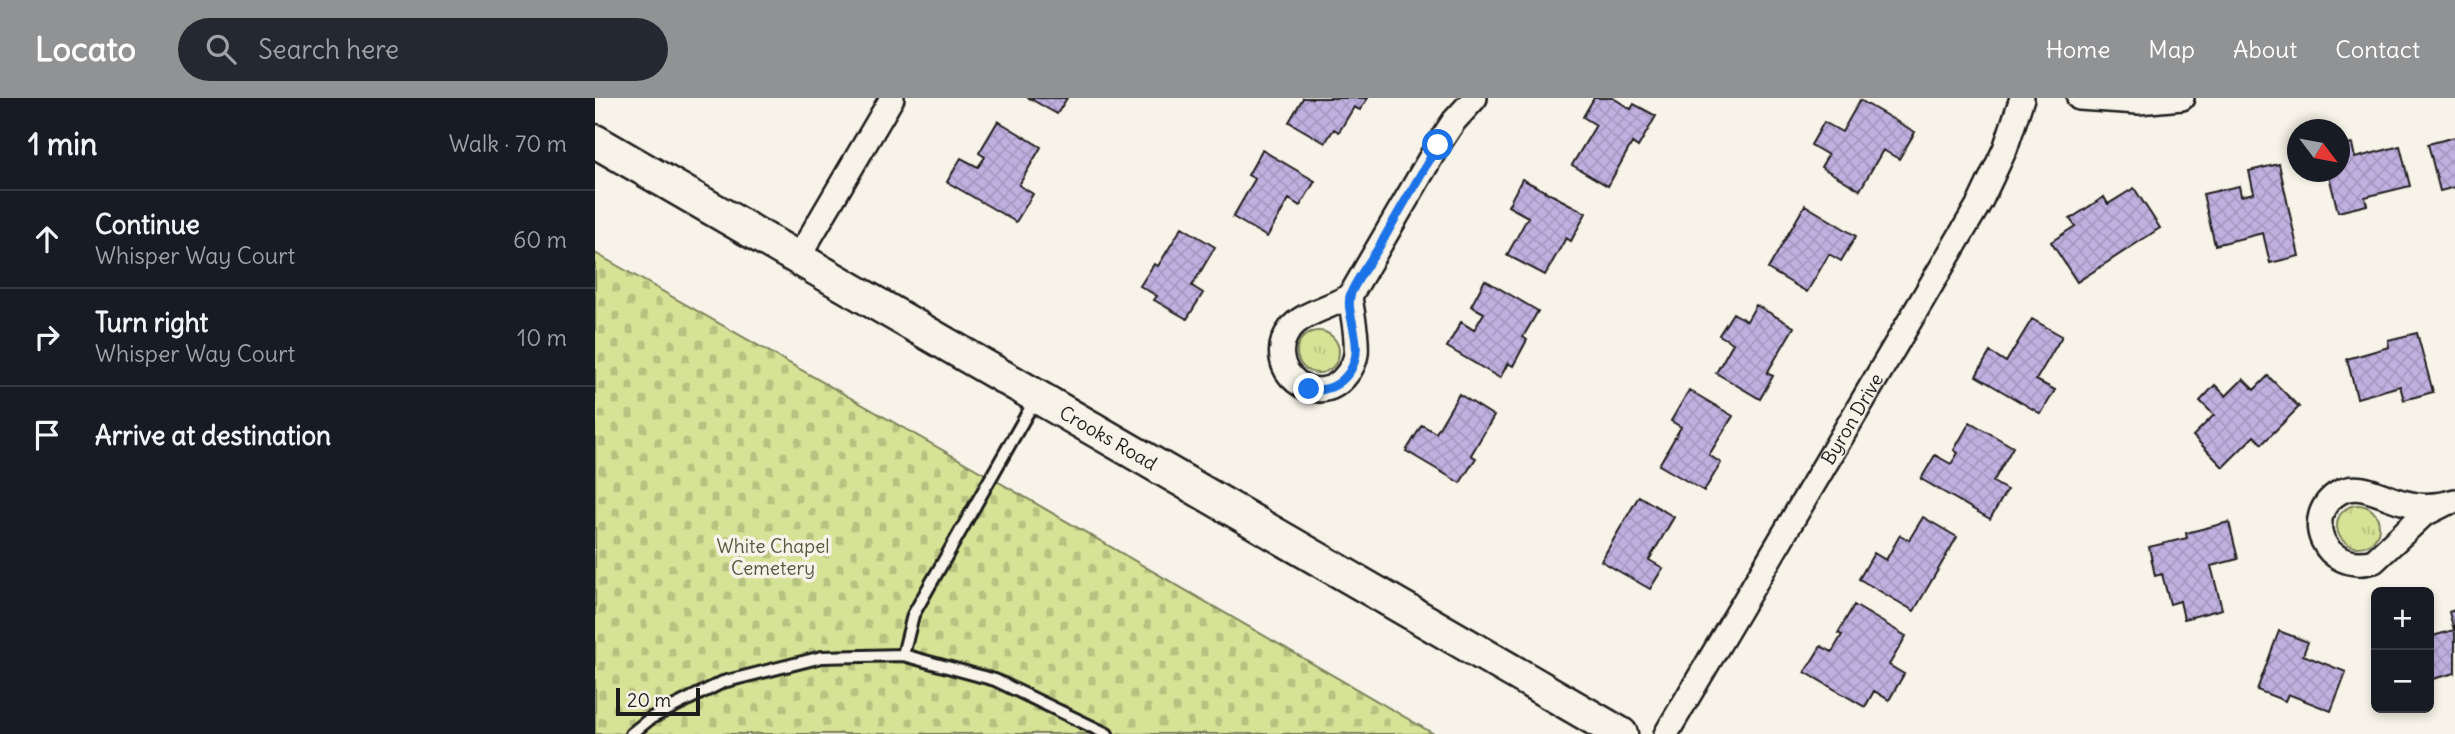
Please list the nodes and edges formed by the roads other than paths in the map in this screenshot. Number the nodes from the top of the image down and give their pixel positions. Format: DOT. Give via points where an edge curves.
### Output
graph roads {
  1 [pos="892,98"];
  2 [pos="1475,98"];
  3 [pos="2022,98"];
  4 [pos="2079,98"];
  5 [pos="2182,98"];
  6 [pos="595,141"];
  7 [pos="798,258"];
  8 [pos="1350,296"];
  9 [pos="1037,396"];
  10 [pos="2449,503"];
  11 [pos="902,655"];
  12 [pos="631,734"];
  13 [pos="1107,734"];
  14 [pos="1621,734"];
  15 [pos="1666,734"];
  1 -- 7 [label="street"];
  2 -- 8 [label="street" via="1438,145"];
  3 -- 15 [label="street, Byron Drive" via="1980,202"];
  4 -- 5 [label="street" via="2138,102"];
  6 -- 7 [label="main road, Crooks Road"];
  7 -- 9 [label="main road, Crooks Road"];
  9 -- 11 [label="lane" via="913,615"];
  9 -- 14 [label="main road, Crooks Road"];
  10 -- 10 [label="street" via="2423,515 2374,561 2365,564 2352,564 2333,555 2320,532 2320,518 2328,503 2341,492 2357,488 2402,502"];
  11 -- 12 [label="lane" via="822,657 723,682 651,718"];
  11 -- 13 [label="lane" via="995,680"];
}
